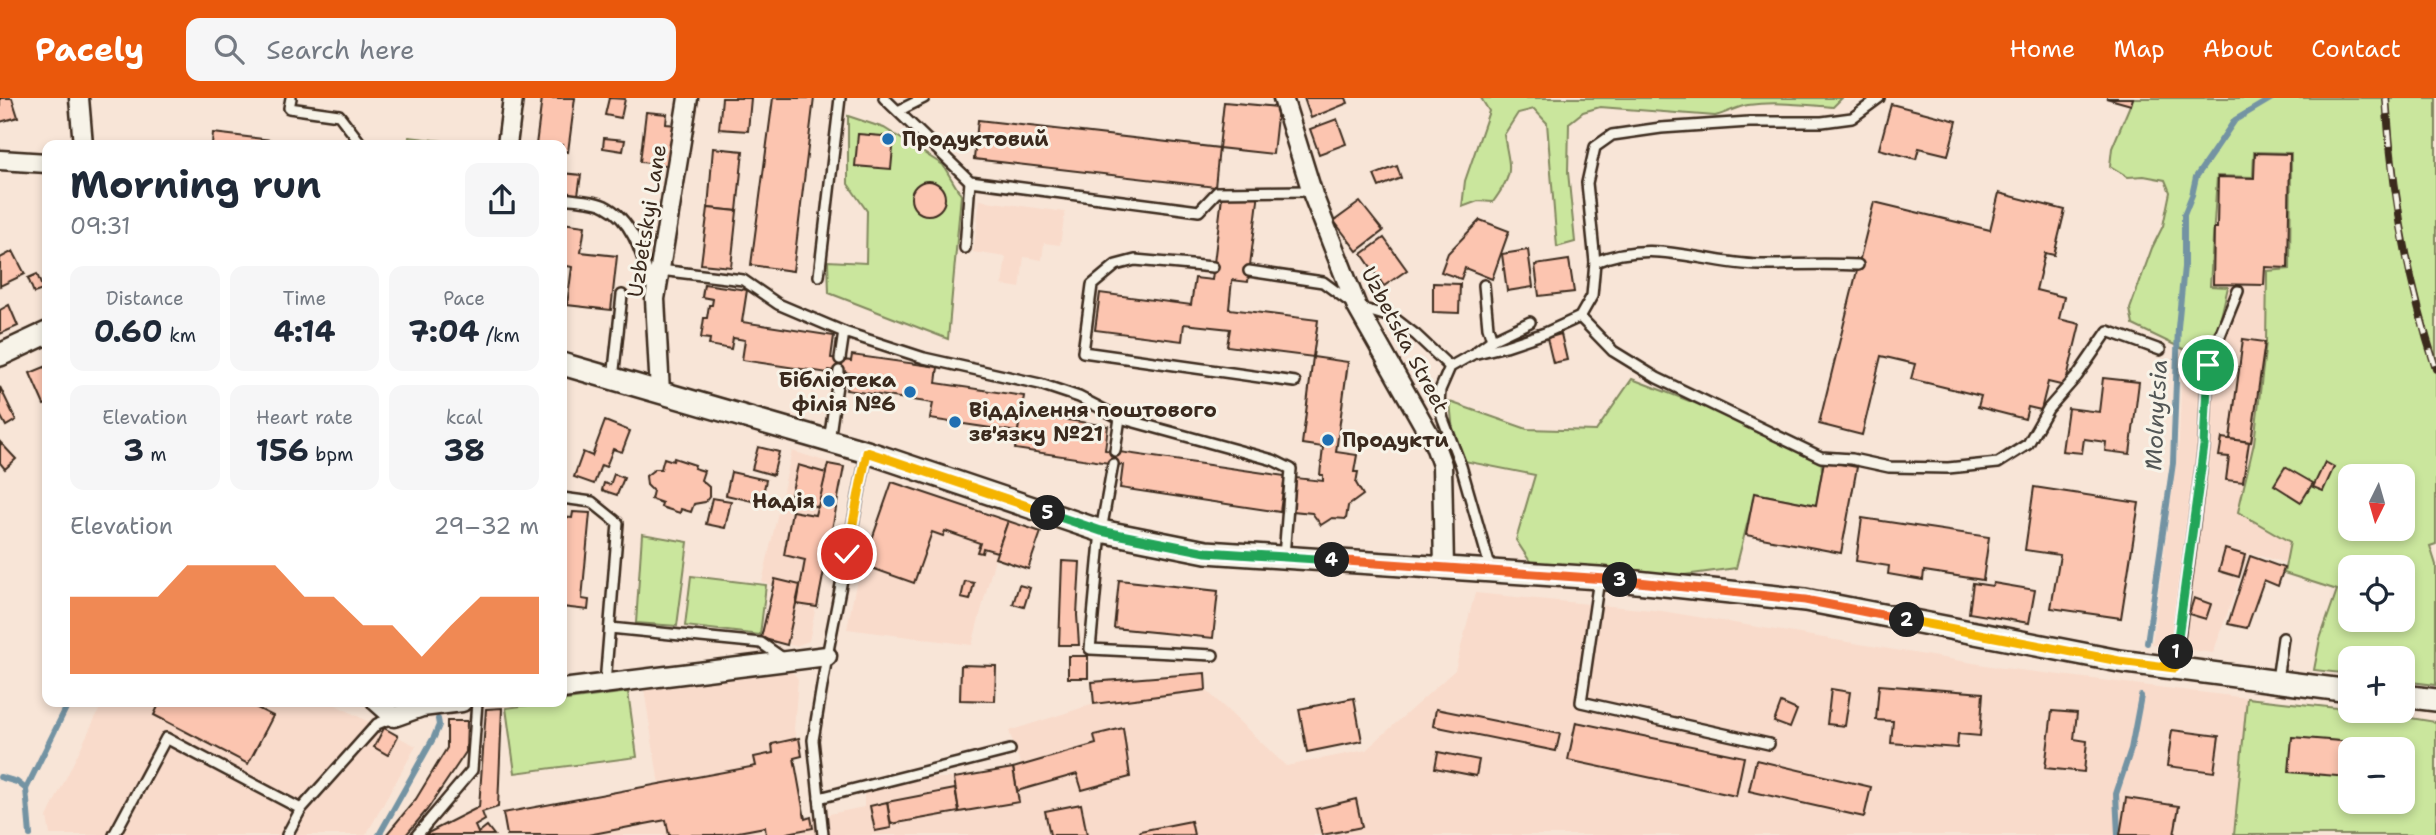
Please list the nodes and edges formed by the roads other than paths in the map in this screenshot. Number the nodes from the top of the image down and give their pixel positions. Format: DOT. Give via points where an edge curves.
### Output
graph roads {
  1 [pos="79,98"];
  2 [pos="291,98"];
  3 [pos="513,98"];
  4 [pos="688,98"];
  5 [pos="839,98"];
  6 [pos="884,98"];
  7 [pos="924,98"];
  8 [pos="1283,98"];
  9 [pos="1879,98"];
  10 [pos="898,111"];
  11 [pos="83,140"];
  12 [pos="358,140"];
  13 [pos="508,140"];
  14 [pos="0,160"];
  15 [pos="42,163"];
  16 [pos="971,181"];
  17 [pos="1312,191"];
  18 [pos="567,199"];
  19 [pos="965,248"];
  20 [pos="1595,262"];
  21 [pos="1858,265"];
  22 [pos="1213,267"];
  23 [pos="660,270"];
  24 [pos="1249,271"];
  25 [pos="819,276"];
  26 [pos="1484,285"];
  27 [pos="2238,291"];
  28 [pos="622,295"];
  29 [pos="655,299"];
  30 [pos="1357,307"];
  31 [pos="1580,317"];
  32 [pos="1530,322"];
  33 [pos="844,332"];
  34 [pos="42,335"];
  35 [pos="1492,340"];
  36 [pos="2160,350"];
  37 [pos="1472,354"];
  38 [pos="0,355"];
  39 [pos="840,359"];
  40 [pos="567,365"];
  41 [pos="1450,367"];
  42 [pos="839,371"];
  43 [pos="613,379"];
  44 [pos="1295,382"];
  45 [pos="660,392"];
  46 [pos="1120,418"];
  47 [pos="829,441"];
  48 [pos="1115,451"];
  49 [pos="867,452"];
  50 [pos="1114,464"];
  51 [pos="567,499"];
  52 [pos="1101,531"];
  53 [pos="1284,557"];
  54 [pos="1444,568"];
  55 [pos="1491,570"];
  56 [pos="1599,578"];
  57 [pos="610,628"];
  58 [pos="2283,638"];
  59 [pos="1213,655"];
  60 [pos="827,656"];
  61 [pos="788,661"];
  62 [pos="2175,668"];
  63 [pos="2276,682"];
  64 [pos="605,684"];
  65 [pos="567,688"];
  66 [pos="2338,690"];
  67 [pos="2415,697"];
  68 [pos="2436,700"];
  69 [pos="383,707"];
  70 [pos="416,707"];
  71 [pos="477,707"];
  72 [pos="394,717"];
  73 [pos="1769,744"];
  74 [pos="1010,750"];
  75 [pos="819,798"];
  76 [pos="301,810"];
  77 [pos="114,835"];
  78 [pos="287,835"];
  79 [pos="417,835"];
  80 [pos="823,835"];
  1 -- 11 [label="street"];
  2 -- 12 [label="lane" via="289,108 339,115"];
  3 -- 13 [label="street"];
  4 -- 23 [label="street, Uzbetskyi Lane"];
  5 -- 25 [label="lane"];
  6 -- 10 [label="lane"];
  7 -- 10 [label="lane"];
  8 -- 17 [label="street, Uzbetska Street"];
  9 -- 20 [label="lane" via="1852,118 1688,126 1612,135 1595,147 1589,167"];
  10 -- 16 [label="lane"];
  14 -- 15 [label="street"];
  16 -- 17 [label="lane" via="1199,211 1217,192"];
  16 -- 19 [label="lane"];
  17 -- 30 [label="street, Uzbetska Street"];
  18 -- 29 [label="lane" via="604,205 624,220 640,249"];
  20 -- 21 [label="lane" via="1614,254 1660,250 1760,265"];
  20 -- 31 [label="lane" via="1592,296"];
  22 -- 44 [label="lane" via="1135,260 1116,265 1093,285 1083,352"];
  23 -- 29 [label="street, Uzbetskyi Lane"];
  23 -- 33 [label="lane" via="743,280 778,304"];
  24 -- 30 [label="lane" via="1323,282"];
  26 -- 35 [label="lane"];
  27 -- 62 [label="lane" via="2208,365 2204,446"];
  28 -- 43 [label="lane"];
  29 -- 45 [label="street, Uzbetskyi Lane"];
  30 -- 41 [label="lane" via="1394,317"];
  30 -- 54 [label="street, Uzbetska Street" via="1442,465"];
  31 -- 36 [label="lane" via="1613,351 1657,378 1821,457 1852,458 1889,467 1998,463 2028,444 2048,409 2108,331"];
  31 -- 37 [label="lane" via="1545,333"];
  32 -- 35 [label="lane"];
  33 -- 39 [label="lane"];
  33 -- 46 [label="lane" via="924,358 1053,388"];
  34 -- 38 [label="street"];
  35 -- 37 [label="lane"];
  37 -- 41 [label="lane"];
  40 -- 43 [label="street"];
  41 -- 55 [label="lane" via="1439,405"];
  42 -- 47 [label="lane"];
  43 -- 45 [label="street"];
  45 -- 47 [label="street"];
  46 -- 48 [label="lane"];
  46 -- 53 [label="lane" via="1246,451 1291,469"];
  47 -- 49 [label="street"];
  49 -- 52 [label="street"];
  49 -- 60 [label="lane"];
  50 -- 52 [label="lane"];
  51 -- 57 [label="lane" via="592,502 618,523"];
  52 -- 53 [label="street" via="1206,552"];
  52 -- 59 [label="lane" via="1090,649"];
  53 -- 54 [label="street"];
  54 -- 55 [label="street"];
  55 -- 56 [label="street"];
  56 -- 62 [label="street" via="1805,600"];
  56 -- 73 [label="lane" via="1581,702"];
  57 -- 61 [label="lane" via="761,643"];
  57 -- 64 [label="lane"];
  58 -- 63 [label="lane"];
  60 -- 61 [label="street"];
  60 -- 75 [label="lane" via="813,740"];
  61 -- 64 [label="street"];
  62 -- 63 [label="street"];
  63 -- 66 [label="street"];
  64 -- 65 [label="street"];
  67 -- 68 [label="street"];
  69 -- 72 [label="street"];
  70 -- 72 [label="street"];
  71 -- 79 [label="lane" via="472,770"];
  72 -- 76 [label="lane" via="377,724"];
  74 -- 75 [label="lane"];
  75 -- 80 [label="lane"];
  76 -- 77 [label="lane" via="166,738"];
  76 -- 78 [label="lane"];
}
